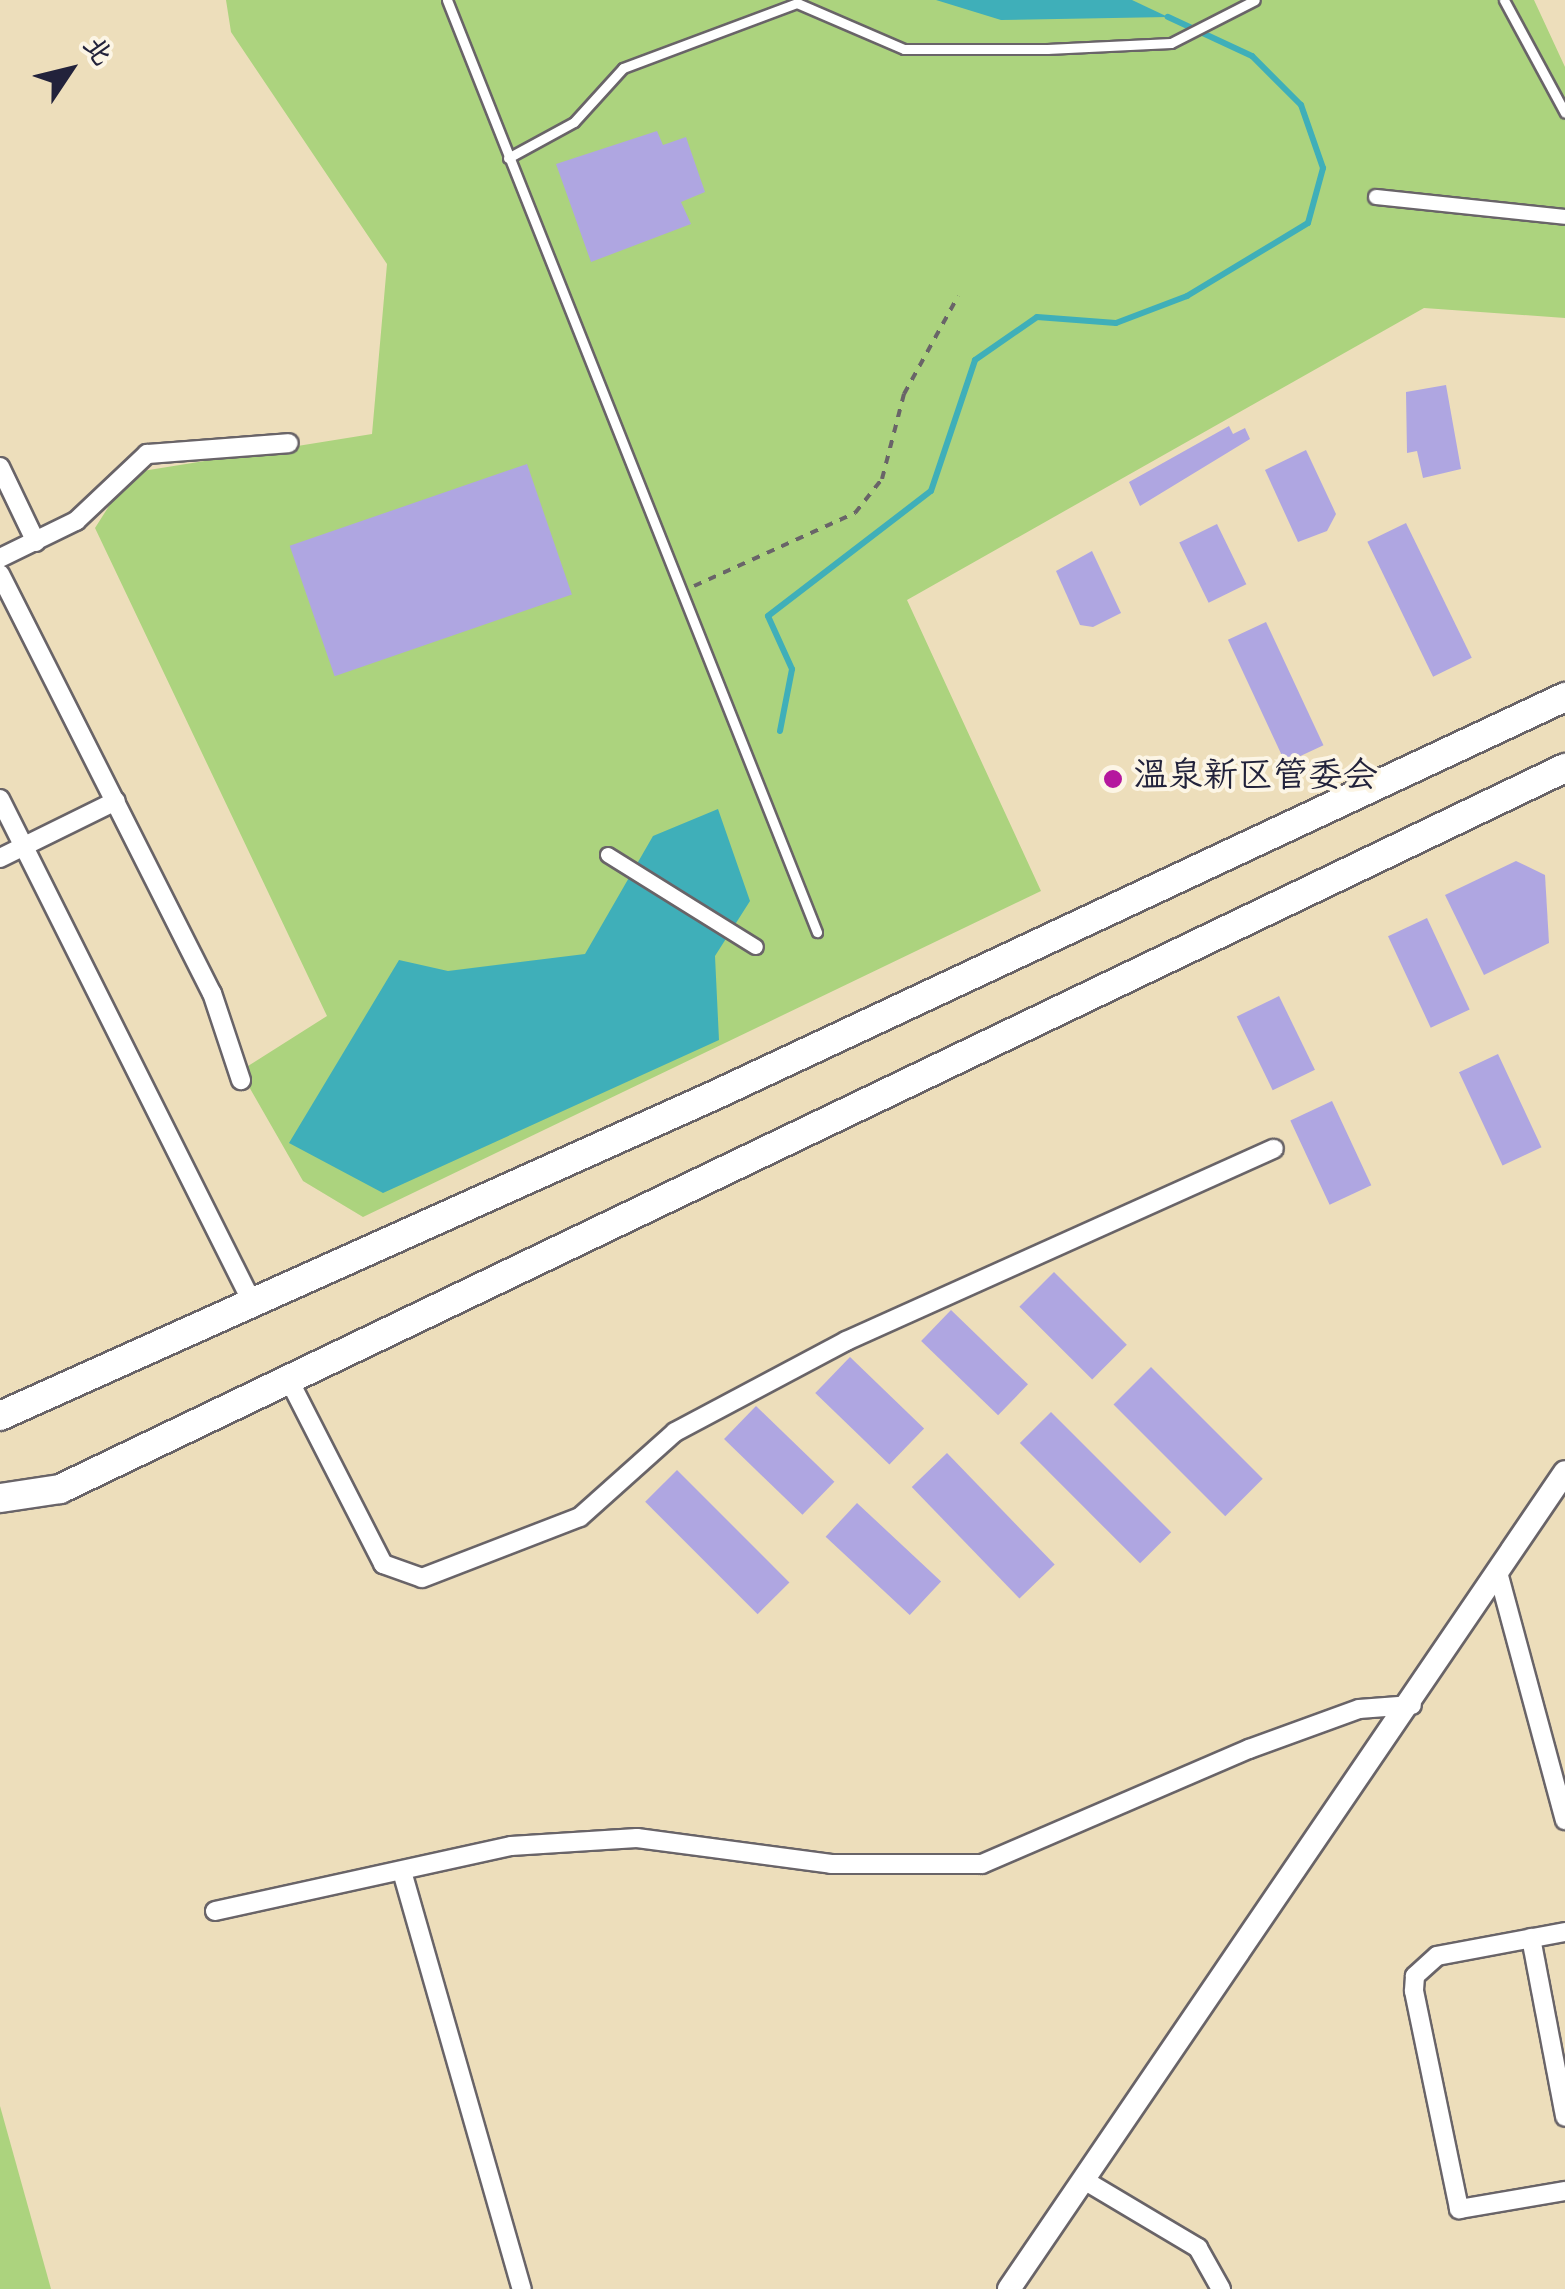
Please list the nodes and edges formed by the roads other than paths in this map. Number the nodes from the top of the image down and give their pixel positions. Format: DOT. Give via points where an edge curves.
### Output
graph roads {
  1 [pos="446,0"];
  2 [pos="1255,0"];
  3 [pos="1504,0"];
  4 [pos="1565,113"];
  5 [pos="508,158"];
  6 [pos="1376,198"];
  7 [pos="1565,216"];
  8 [pos="289,443"];
  9 [pos="0,467"];
  10 [pos="36,542"];
  11 [pos="0,558"];
  12 [pos="0,574"];
  13 [pos="1565,698"];
  14 [pos="1565,768"];
  15 [pos="0,799"];
  16 [pos="116,801"];
  17 [pos="22,844"];
  18 [pos="608,855"];
  19 [pos="0,858"];
  20 [pos="817,932"];
  21 [pos="756,947"];
  22 [pos="241,1080"];
  23 [pos="1274,1148"];
  24 [pos="253,1304"];
  25 [pos="289,1380"];
  26 [pos="0,1416"];
  27 [pos="1565,1472"];
  28 [pos="0,1498"];
  29 [pos="1499,1576"];
  30 [pos="1412,1705"];
  31 [pos="1565,1820"];
  32 [pos="403,1875"];
  33 [pos="215,1911"];
  34 [pos="1565,1932"];
  35 [pos="1531,1938"];
  36 [pos="1565,2117"];
  37 [pos="1084,2180"];
  38 [pos="1565,2192"];
  39 [pos="522,2289"];
  40 [pos="1009,2289"];
  41 [pos="1221,2289"];
  1 -- 5 [label="lane"];
  2 -- 5 [label="lane" via="1184,38 904,50 797,3 622,68 574,122"];
  3 -- 4 [label="lane"];
  5 -- 20 [label="lane"];
  6 -- 7 [label="street"];
  8 -- 10 [label="street" via="148,454 76,522"];
  9 -- 10 [label="street"];
  10 -- 11 [label="street"];
  12 -- 16 [label="street"];
  13 -- 24 [label="main road"];
  14 -- 25 [label="main road"];
  15 -- 17 [label="street"];
  16 -- 17 [label="street"];
  16 -- 22 [label="street" via="234,1042"];
  17 -- 19 [label="street"];
  17 -- 24 [label="street"];
  18 -- 21 [label="street"];
  23 -- 25 [label="street" via="846,1341 675,1432 580,1517 422,1578 383,1564"];
  24 -- 26 [label="main road"];
  25 -- 28 [label="main road" via="60,1490"];
  27 -- 29 [label="street"];
  29 -- 30 [label="street"];
  29 -- 31 [label="street"];
  30 -- 32 [label="street" via="1359,1709 1249,1749 982,1864 830,1864 637,1838 511,1846"];
  30 -- 37 [label="street"];
  32 -- 33 [label="street"];
  32 -- 39 [label="street"];
  34 -- 35 [label="street"];
  35 -- 36 [label="street"];
  35 -- 38 [label="street" via="1437,1956 1415,1976 1414,1991 1458,2210"];
  37 -- 40 [label="street"];
  37 -- 41 [label="street" via="1198,2248"];
}
